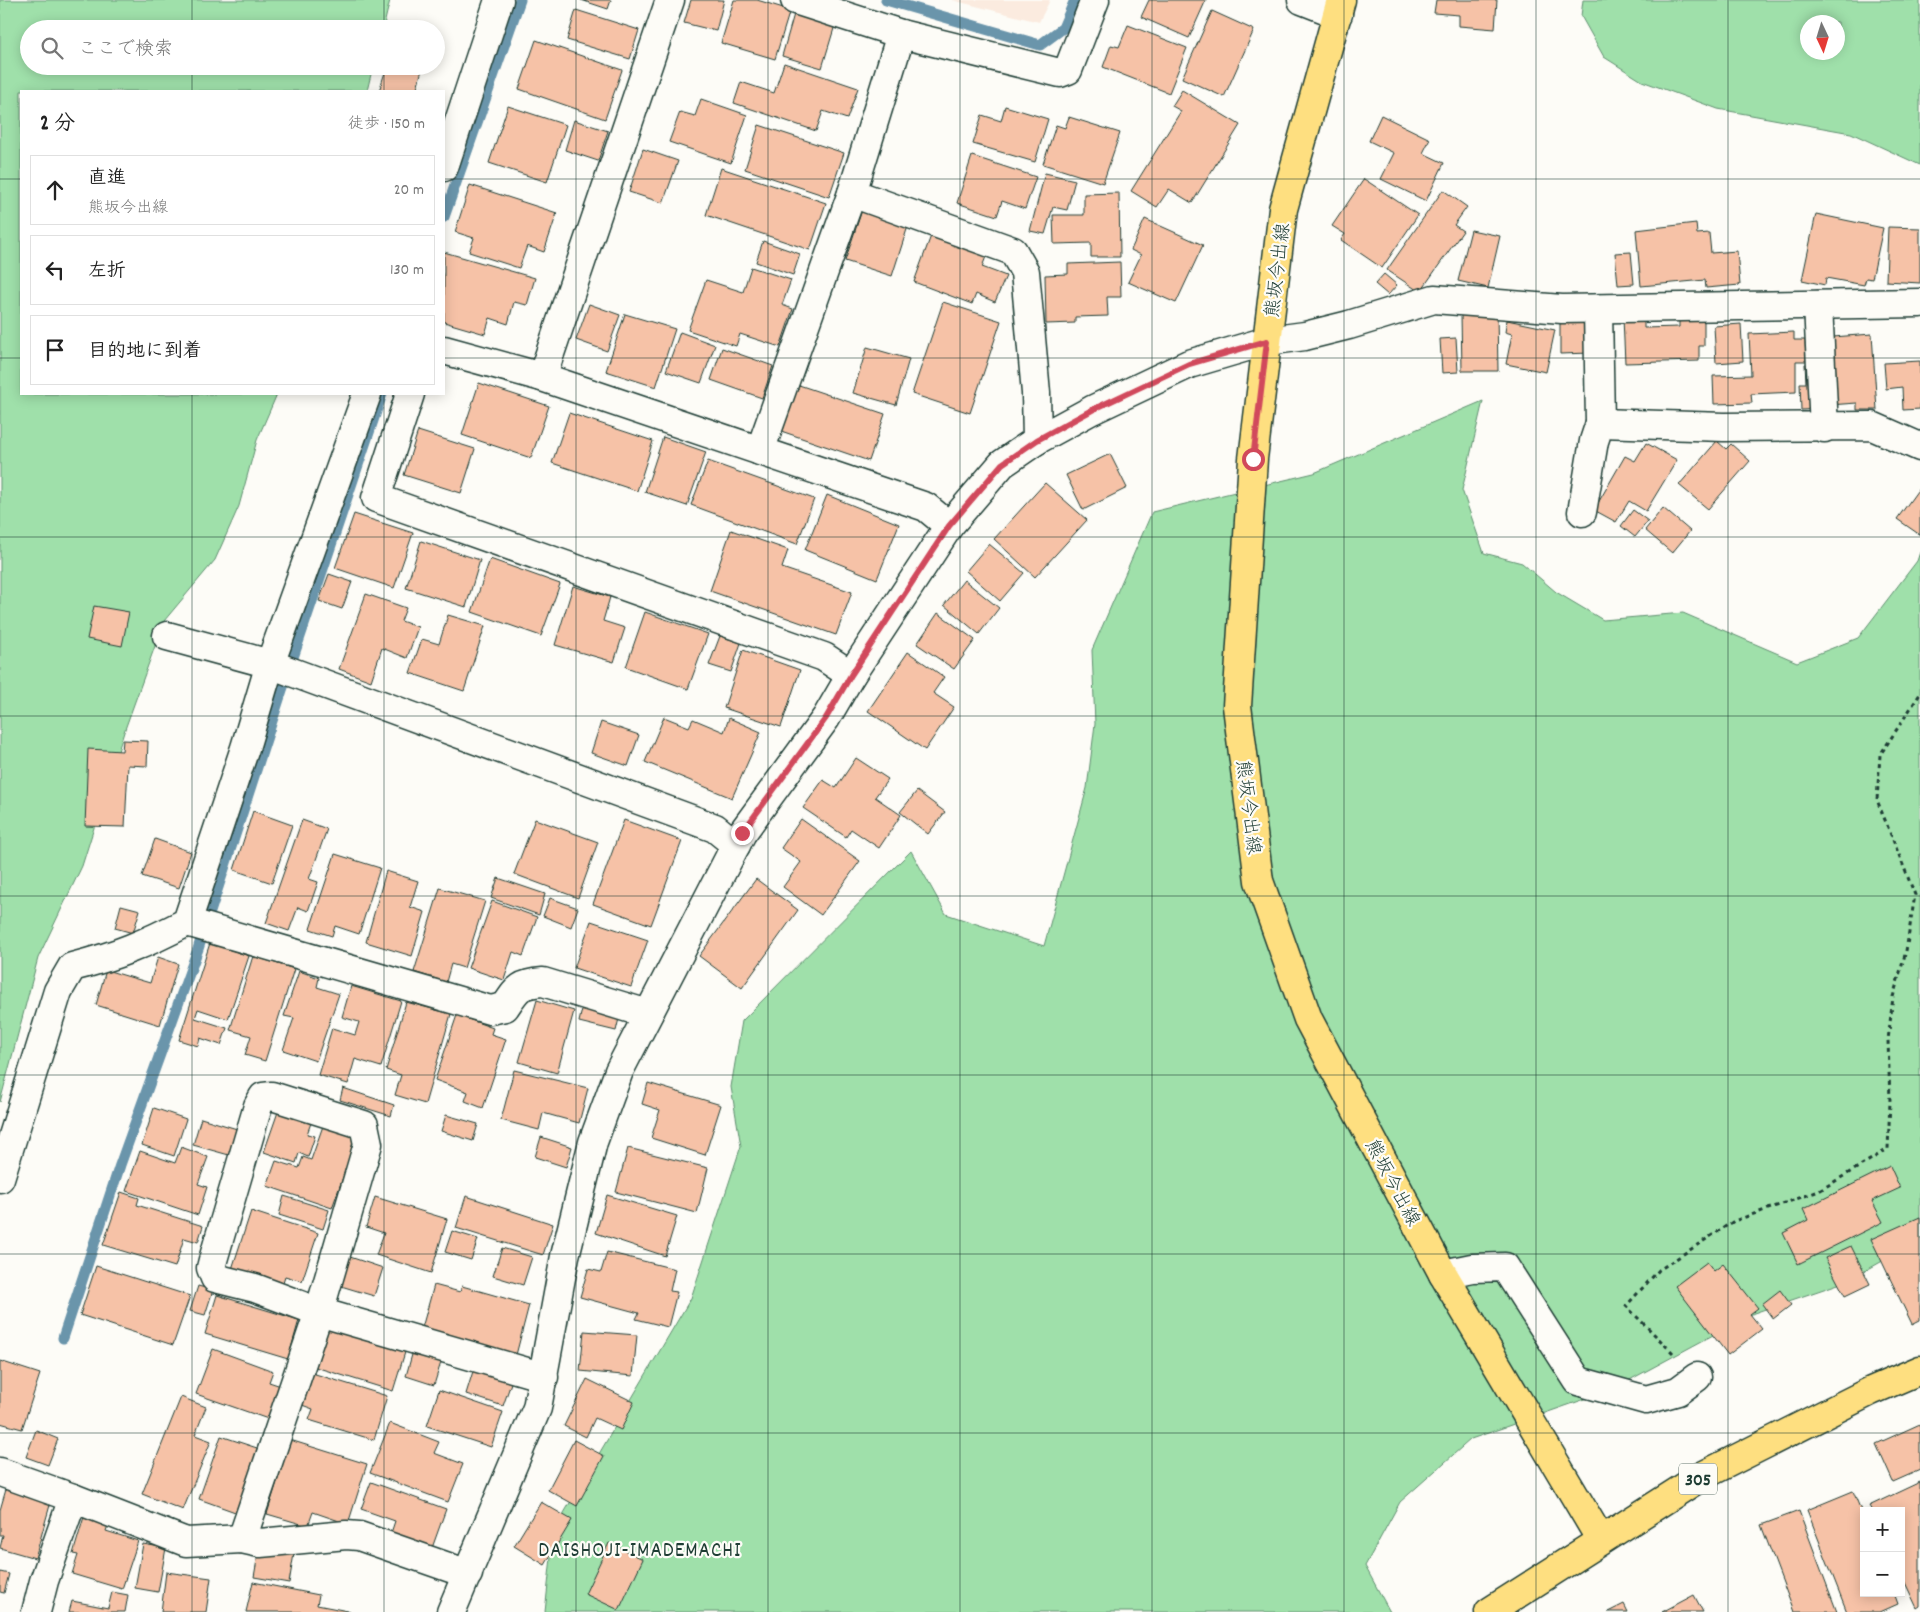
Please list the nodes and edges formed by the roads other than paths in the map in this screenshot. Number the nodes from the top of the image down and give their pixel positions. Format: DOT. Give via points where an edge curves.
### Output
graph roads {
  1 [pos="499,0"];
  2 [pos="670,0"];
  3 [pos="795,0"];
  4 [pos="1095,0"];
  5 [pos="1302,0"];
  6 [pos="1339,7"];
  7 [pos="901,34"];
  8 [pos="445,163"];
  9 [pos="852,193"];
  10 [pos="1920,303"];
  11 [pos="1818,305"];
  12 [pos="1598,308"];
  13 [pos="1267,341"];
  14 [pos="445,350"];
  15 [pos="542,377"];
  16 [pos="367,395"];
  17 [pos="410,395"];
  18 [pos="1600,423"];
  19 [pos="1824,428"];
  20 [pos="1037,440"];
  21 [pos="1920,447"];
  22 [pos="760,450"];
  23 [pos="1582,512"];
  24 [pos="949,526"];
  25 [pos="167,636"];
  26 [pos="270,664"];
  27 [pos="851,675"];
  28 [pos="736,845"];
  29 [pos="187,922"];
  30 [pos="648,1014"];
  31 [pos="0,1178"];
  32 [pos="1443,1274"];
  33 [pos="318,1312"];
  34 [pos="1920,1370"];
  35 [pos="1697,1376"];
  36 [pos="544,1377"];
  37 [pos="0,1472"];
  38 [pos="73,1498"];
  39 [pos="242,1539"];
  40 [pos="1601,1540"];
  41 [pos="468,1574"];
  42 [pos="36,1612"];
  43 [pos="451,1612"];
  44 [pos="1489,1612"];
  1 -- 8 [label="street"];
  2 -- 15 [label="street"];
  3 -- 7 [label="street"];
  4 -- 7 [label="street" via="1068,70 1060,73"];
  5 -- 6 [label="street"];
  6 -- 13 [label="main road, 熊坂今出線" via="1283,209"];
  7 -- 9 [label="street"];
  9 -- 20 [label="street" via="1013,251 1025,272"];
  9 -- 22 [label="street"];
  10 -- 11 [label="street"];
  11 -- 12 [label="street"];
  11 -- 19 [label="street"];
  12 -- 13 [label="street" via="1562,309 1434,300 1340,328"];
  12 -- 18 [label="street"];
  13 -- 20 [label="street" via="1189,364"];
  13 -- 32 [label="main road, 熊坂今出線" via="1253,459 1237,706 1259,881 1308,1019"];
  14 -- 15 [label="street"];
  15 -- 22 [label="street"];
  16 -- 26 [label="street"];
  17 -- 27 [label="street" via="376,498 824,656"];
  18 -- 19 [label="street"];
  18 -- 23 [label="street"];
  19 -- 21 [label="street" via="1872,426"];
  20 -- 24 [label="street" via="1002,464"];
  22 -- 24 [label="street" via="926,507"];
  24 -- 27 [label="street"];
  25 -- 26 [label="street"];
  26 -- 28 [label="street" via="715,828"];
  26 -- 29 [label="street"];
  27 -- 28 [label="street" via="826,718"];
  28 -- 30 [label="street"];
  29 -- 30 [label="street" via="490,1010 506,1007 525,984 543,982"];
  29 -- 31 [label="street" via="143,945 72,966 58,991"];
  30 -- 36 [label="street" via="619,1071 593,1142 565,1256"];
  32 -- 35 [label="street" via="1472,1268 1506,1267 1578,1381 1646,1400 1678,1391"];
  32 -- 40 [label="main road, 熊坂今出線"];
  33 -- 33 [label="street" via="254,1288 215,1278 211,1268 258,1106 264,1097 272,1096 364,1125 367,1134 368,1144"];
  33 -- 36 [label="street"];
  33 -- 39 [label="street"];
  34 -- 40 [label="main road, 305" via="1742,1454"];
  36 -- 41 [label="street" via="537,1408"];
  37 -- 38 [label="street"];
  38 -- 39 [label="street" via="186,1542"];
  38 -- 42 [label="street"];
  39 -- 41 [label="street" via="260,1543 359,1536"];
  40 -- 44 [label="main road, 305"];
  41 -- 43 [label="street"];
}
